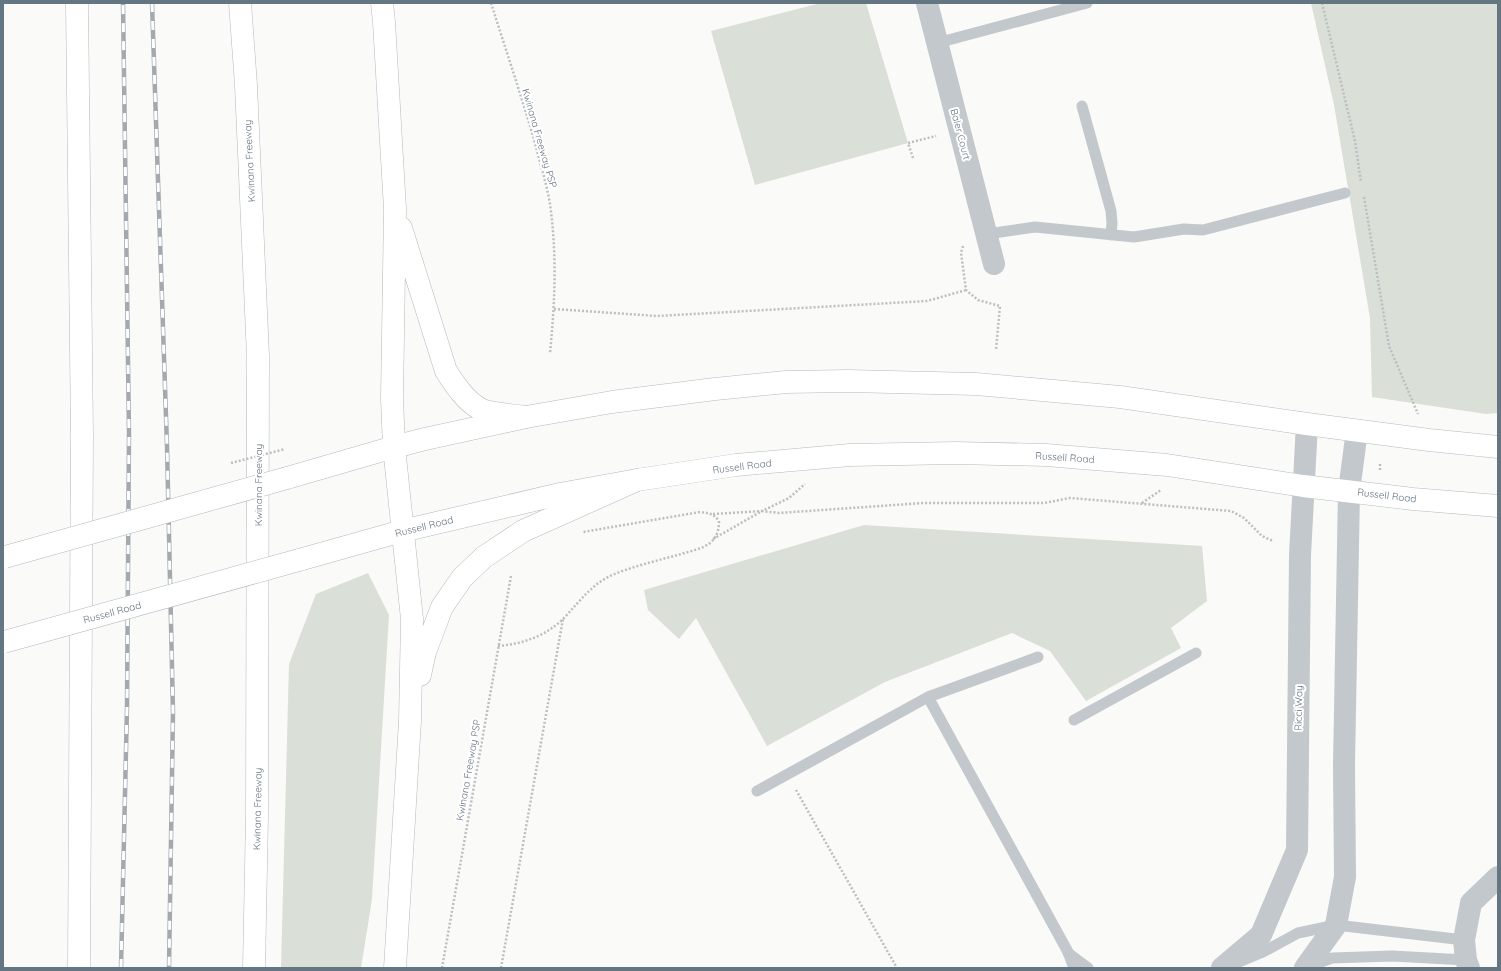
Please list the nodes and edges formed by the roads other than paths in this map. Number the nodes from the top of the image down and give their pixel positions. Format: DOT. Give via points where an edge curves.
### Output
graph roads {
  1 [pos="77,3"];
  2 [pos="240,3"];
  3 [pos="382,3"];
  4 [pos="927,3"];
  5 [pos="1087,3"];
  6 [pos="937,43"];
  7 [pos="1082,106"];
  8 [pos="1345,193"];
  9 [pos="395,209"];
  10 [pos="987,234"];
  11 [pos="1111,235"];
  12 [pos="994,264"];
  13 [pos="526,417"];
  14 [pos="1307,424"];
  15 [pos="1358,430"];
  16 [pos="394,447"];
  17 [pos="1498,447"];
  18 [pos="637,480"];
  19 [pos="1303,486"];
  20 [pos="1349,491"];
  21 [pos="1498,506"];
  22 [pos="402,532"];
  23 [pos="4,557"];
  24 [pos="4,642"];
  25 [pos="1196,653"];
  26 [pos="1038,657"];
  27 [pos="928,697"];
  28 [pos="1074,720"];
  29 [pos="410,721"];
  30 [pos="757,791"];
  31 [pos="1498,877"];
  32 [pos="1336,925"];
  33 [pos="1068,952"];
  34 [pos="1466,956"];
  35 [pos="79,968"];
  36 [pos="254,968"];
  37 [pos="395,968"];
  38 [pos="1074,968"];
  39 [pos="1088,968"];
  40 [pos="1223,968"];
  41 [pos="1305,968"];
  1 -- 35 [label="main road" via="82,436"];
  2 -- 36 [label="main road, Kwinana Freeway" via="258,356 257,816"];
  3 -- 9 [label="main road"];
  4 -- 6 [label="street, Baler Court"];
  5 -- 6 [label="lane"];
  6 -- 10 [label="street, Baler Court"];
  7 -- 11 [label="lane" via="1111,211"];
  8 -- 11 [label="lane" via="1203,230 1184,229 1134,237"];
  9 -- 13 [label="main road" via="446,371 465,397 483,410"];
  9 -- 16 [label="main road" via="392,399"];
  10 -- 11 [label="lane" via="1035,227"];
  10 -- 12 [label="street, Baler Court"];
  13 -- 14 [label="main road" via="612,402 716,389 786,382 848,381 976,384 1120,397"];
  13 -- 16 [label="main road"];
  14 -- 15 [label="main road"];
  14 -- 19 [label="street, Ricci Way"];
  15 -- 17 [label="main road"];
  15 -- 20 [label="street"];
  16 -- 22 [label="main road"];
  16 -- 23 [label="main road, bridge"];
  18 -- 19 [label="main road, Russell Road" via="736,465 850,455 956,454 1046,455 1167,465"];
  18 -- 22 [label="main road, Russell Road" via="560,494"];
  18 -- 29 [label="main road" via="523,531 484,557 462,578 442,607 424,652"];
  19 -- 20 [label="main road, Russell Road"];
  19 -- 40 [label="street, Ricci Way" via="1297,850 1261,935"];
  20 -- 21 [label="main road, Russell Road"];
  20 -- 32 [label="street" via="1344,765 1345,877"];
  22 -- 24 [label="main road, Russell Road, bridge"];
  22 -- 29 [label="main road" via="412,619"];
  25 -- 28 [label="lane"];
  26 -- 27 [label="lane"];
  27 -- 30 [label="lane"];
  27 -- 33 [label="lane"];
  29 -- 37 [label="main road"];
  31 -- 34 [label="street" via="1471,904"];
  32 -- 34 [label="lane"];
  32 -- 40 [label="lane" via="1298,933 1263,952"];
  32 -- 41 [label="street"];
  33 -- 38 [label="lane"];
  33 -- 39 [label="lane"];
  34 -- 41 [label="lane" via="1332,958"];
}
